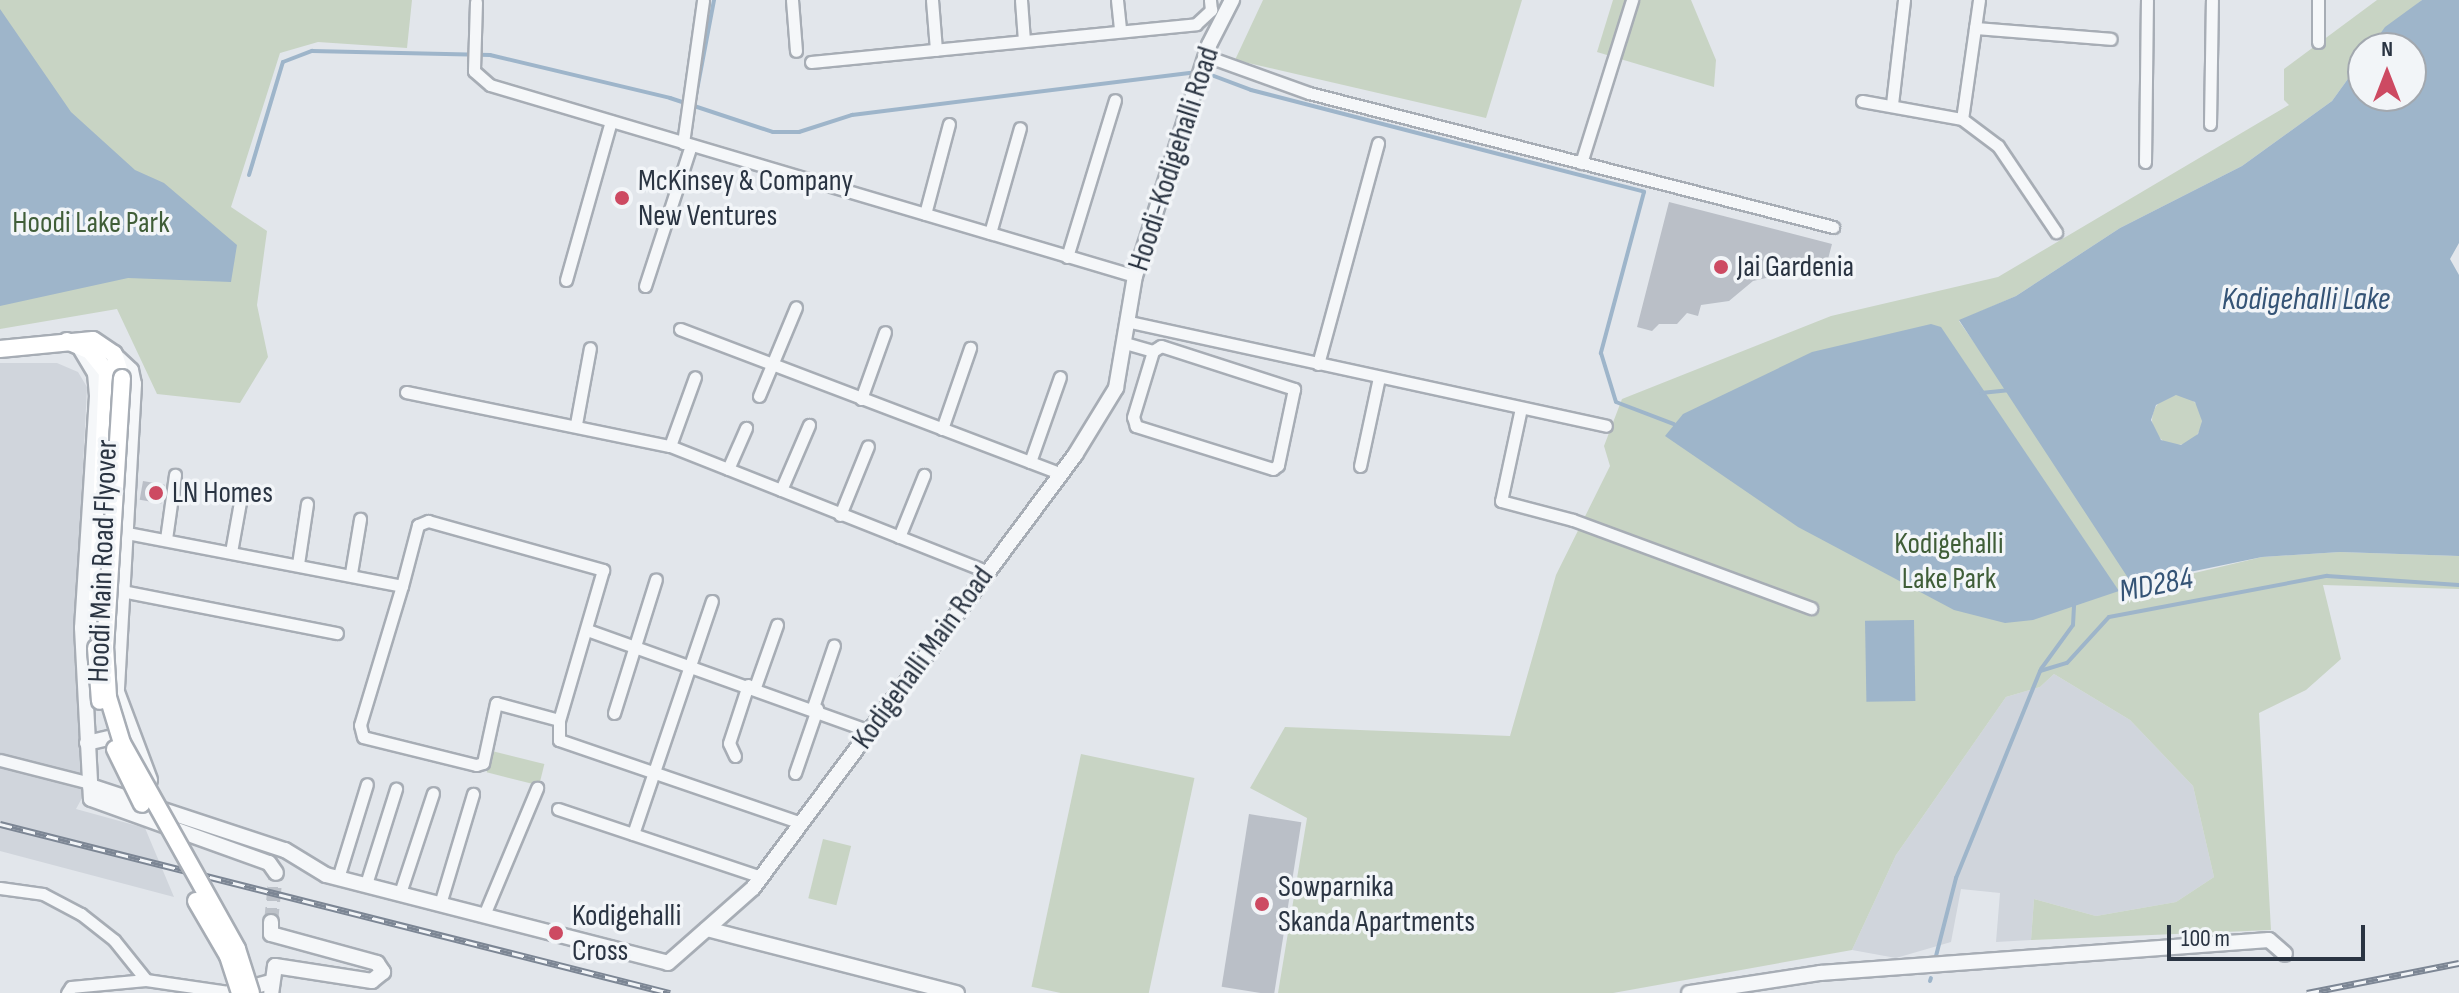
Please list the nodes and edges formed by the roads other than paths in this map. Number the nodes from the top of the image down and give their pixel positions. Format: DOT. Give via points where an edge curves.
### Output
graph roads {
  1 [pos="703,0"];
  2 [pos="792,0"];
  3 [pos="932,0"];
  4 [pos="1021,0"];
  5 [pos="1117,0"];
  6 [pos="1210,0"];
  7 [pos="1232,0"];
  8 [pos="1632,0"];
  9 [pos="1904,0"];
  10 [pos="1979,0"];
  11 [pos="2147,0"];
  12 [pos="2212,0"];
  13 [pos="2318,0"];
  14 [pos="476,2"];
  15 [pos="1975,28"];
  16 [pos="1120,31"];
  17 [pos="2111,39"];
  18 [pos="1024,41"];
  19 [pos="2318,42"];
  20 [pos="936,50"];
  21 [pos="796,51"];
  22 [pos="811,62"];
  23 [pos="1203,67"];
  24 [pos="1115,100"];
  25 [pos="1862,101"];
  26 [pos="1892,104"];
  27 [pos="1962,119"];
  28 [pos="611,121"];
  29 [pos="949,124"];
  30 [pos="2210,124"];
  31 [pos="1020,128"];
  32 [pos="1378,143"];
  33 [pos="687,144"];
  34 [pos="2145,162"];
  35 [pos="1581,163"];
  36 [pos="925,214"];
  37 [pos="1833,227"];
  38 [pos="2056,232"];
  39 [pos="990,233"];
  40 [pos="1067,257"];
  41 [pos="1135,276"];
  42 [pos="566,280"];
  43 [pos="645,286"];
  44 [pos="796,307"];
  45 [pos="1130,322"];
  46 [pos="680,329"];
  47 [pos="885,332"];
  48 [pos="1125,343"];
  49 [pos="79,347"];
  50 [pos="590,348"];
  51 [pos="970,348"];
  52 [pos="0,349"];
  53 [pos="1153,351"];
  54 [pos="114,354"];
  55 [pos="1318,364"];
  56 [pos="772,365"];
  57 [pos="695,377"];
  58 [pos="1060,377"];
  59 [pos="1379,377"];
  60 [pos="406,392"];
  61 [pos="759,396"];
  62 [pos="861,399"];
  63 [pos="1521,408"];
  64 [pos="576,424"];
  65 [pos="809,425"];
  66 [pos="1606,426"];
  67 [pos="746,428"];
  68 [pos="942,429"];
  69 [pos="670,446"];
  70 [pos="868,446"];
  71 [pos="1030,462"];
  72 [pos="1360,466"];
  73 [pos="728,469"];
  74 [pos="1061,474"];
  75 [pos="175,475"];
  76 [pos="924,475"];
  77 [pos="781,490"];
  78 [pos="242,491"];
  79 [pos="307,504"];
  80 [pos="840,515"];
  81 [pos="360,519"];
  82 [pos="127,533"];
  83 [pos="899,537"];
  84 [pos="166,539"];
  85 [pos="231,552"];
  86 [pos="298,564"];
  87 [pos="986,571"];
  88 [pos="351,573"];
  89 [pos="656,579"];
  90 [pos="402,586"];
  91 [pos="122,591"];
  92 [pos="712,601"];
  93 [pos="1811,608"];
  94 [pos="777,625"];
  95 [pos="590,631"];
  96 [pos="337,633"];
  97 [pos="834,645"];
  98 [pos="634,647"];
  99 [pos="689,665"];
  100 [pos="751,686"];
  101 [pos="815,708"];
  102 [pos="614,713"];
  103 [pos="559,720"];
  104 [pos="869,731"];
  105 [pos="131,733"];
  106 [pos="87,743"];
  107 [pos="735,756"];
  108 [pos="0,760"];
  109 [pos="655,770"];
  110 [pos="795,773"];
  111 [pos="367,784"];
  112 [pos="537,788"];
  113 [pos="396,789"];
  114 [pos="90,790"];
  115 [pos="433,793"];
  116 [pos="473,794"];
  117 [pos="558,809"];
  118 [pos="166,811"];
  119 [pos="801,823"];
  120 [pos="633,834"];
  121 [pos="276,873"];
  122 [pos="761,877"];
  123 [pos="338,878"];
  124 [pos="366,884"];
  125 [pos="0,888"];
  126 [pos="400,893"];
  127 [pos="440,904"];
  128 [pos="484,915"];
  129 [pos="271,922"];
  130 [pos="707,929"];
  131 [pos="2285,954"];
  132 [pos="146,980"];
  133 [pos="271,987"];
  134 [pos="67,993"];
  135 [pos="228,993"];
  136 [pos="240,993"];
  137 [pos="251,993"];
  138 [pos="957,993"];
  139 [pos="1689,993"];
  1 -- 33 [label="street"];
  2 -- 21 [label="street"];
  3 -- 20 [label="street"];
  4 -- 18 [label="street"];
  5 -- 16 [label="street"];
  6 -- 16 [label="street" via="1211,10 1196,24"];
  7 -- 23 [label="street, Hoodi-Kodigehalli Road"];
  8 -- 35 [label="street"];
  9 -- 26 [label="street"];
  10 -- 15 [label="street"];
  11 -- 34 [label="street"];
  12 -- 30 [label="street"];
  13 -- 19 [label="street"];
  14 -- 28 [label="street" via="474,66 480,80"];
  15 -- 17 [label="street"];
  15 -- 27 [label="street"];
  16 -- 18 [label="street"];
  18 -- 20 [label="street"];
  20 -- 22 [label="street"];
  23 -- 35 [label="street"];
  23 -- 41 [label="street, Hoodi-Kodigehalli Road"];
  24 -- 40 [label="street"];
  25 -- 26 [label="street"];
  26 -- 27 [label="street"];
  27 -- 38 [label="street" via="1998,146"];
  28 -- 33 [label="street"];
  28 -- 42 [label="street"];
  29 -- 36 [label="street"];
  31 -- 39 [label="street"];
  32 -- 55 [label="street"];
  33 -- 36 [label="street"];
  33 -- 43 [label="street"];
  35 -- 37 [label="street"];
  36 -- 39 [label="street"];
  39 -- 40 [label="street"];
  40 -- 41 [label="street"];
  41 -- 45 [label="street, Hoodi-Kodigehalli Road"];
  44 -- 56 [label="street"];
  45 -- 48 [label="street, Kodigehalli Main Road"];
  45 -- 55 [label="street"];
  46 -- 56 [label="street"];
  47 -- 62 [label="street"];
  48 -- 53 [label="street"];
  48 -- 74 [label="street, Kodigehalli Main Road" via="1116,388"];
  49 -- 52 [label="main road"];
  49 -- 54 [label="main road" via="101,342"];
  49 -- 106 [label="street" via="95,373 97,396 82,628"];
  49 -- 136 [label="main road, Hoodi Main Road Flyover, bridge" via="107,372 96,627 104,720 122,767 228,956"];
  50 -- 64 [label="street"];
  51 -- 68 [label="street"];
  53 -- 53 [label="street" via="1161,346 1294,389 1278,465 1273,469 1136,426 1133,417"];
  54 -- 82 [label="street" via="131,370 134,384"];
  54 -- 137 [label="main road, Hoodi Main Road Flyover, bridge" via="122,378 105,646 108,697 122,743 237,949"];
  55 -- 59 [label="street"];
  56 -- 61 [label="street"];
  56 -- 62 [label="street"];
  57 -- 69 [label="street"];
  58 -- 71 [label="street"];
  59 -- 63 [label="street"];
  59 -- 72 [label="street"];
  60 -- 64 [label="street"];
  62 -- 68 [label="street"];
  63 -- 66 [label="street"];
  63 -- 93 [label="street" via="1501,501 1573,520"];
  64 -- 69 [label="street"];
  65 -- 77 [label="street"];
  67 -- 73 [label="street"];
  68 -- 71 [label="street"];
  69 -- 73 [label="street"];
  70 -- 80 [label="street"];
  71 -- 74 [label="street"];
  73 -- 77 [label="street"];
  74 -- 87 [label="street, Kodigehalli Main Road"];
  75 -- 84 [label="street"];
  76 -- 83 [label="street"];
  77 -- 80 [label="street"];
  78 -- 85 [label="street"];
  79 -- 86 [label="street"];
  80 -- 83 [label="street"];
  81 -- 88 [label="street"];
  82 -- 84 [label="street"];
  82 -- 91 [label="street"];
  83 -- 87 [label="street"];
  84 -- 85 [label="street"];
  85 -- 86 [label="street"];
  86 -- 88 [label="street"];
  87 -- 104 [label="street, Kodigehalli Main Road"];
  88 -- 90 [label="street"];
  89 -- 98 [label="street"];
  90 -- 95 [label="street" via="418,525 428,521 605,571"];
  90 -- 103 [label="street" via="360,725 363,737 476,765 483,763 496,703"];
  91 -- 96 [label="street"];
  91 -- 105 [label="street" via="117,692"];
  92 -- 99 [label="street"];
  94 -- 100 [label="street"];
  95 -- 98 [label="street"];
  95 -- 103 [label="street"];
  97 -- 101 [label="street"];
  98 -- 99 [label="street"];
  98 -- 102 [label="street"];
  99 -- 100 [label="street"];
  99 -- 109 [label="street"];
  100 -- 101 [label="street"];
  100 -- 107 [label="street" via="729,743"];
  101 -- 104 [label="street"];
  101 -- 110 [label="street"];
  103 -- 109 [label="street" via="559,740"];
  104 -- 119 [label="street, Kodigehalli Main Road"];
  105 -- 106 [label="street"];
  105 -- 118 [label="street"];
  106 -- 114 [label="street"];
  108 -- 114 [label="street"];
  109 -- 119 [label="street"];
  109 -- 120 [label="street"];
  111 -- 123 [label="street"];
  112 -- 128 [label="street"];
  113 -- 124 [label="street"];
  114 -- 118 [label="street"];
  114 -- 121 [label="street" via="121,815 269,863"];
  115 -- 126 [label="street"];
  116 -- 127 [label="street"];
  117 -- 120 [label="street"];
  118 -- 123 [label="street" via="285,850"];
  119 -- 122 [label="street, Kodigehalli Main Road"];
  120 -- 122 [label="street"];
  122 -- 130 [label="street, Kodigehalli Main Road"];
  123 -- 124 [label="street"];
  124 -- 126 [label="street"];
  125 -- 132 [label="street" via="43,894 81,914 114,940"];
  126 -- 127 [label="street"];
  127 -- 128 [label="street"];
  128 -- 130 [label="street, Kodigehalli Main Road" via="668,963"];
  129 -- 133 [label="street" via="271,934 377,963 383,972 372,981 275,966"];
  130 -- 138 [label="street"];
  131 -- 139 [label="street" via="2269,940 1820,973"];
  132 -- 134 [label="street" via="71,987"];
  132 -- 135 [label="street"];
  133 -- 135 [label="street"];
}
